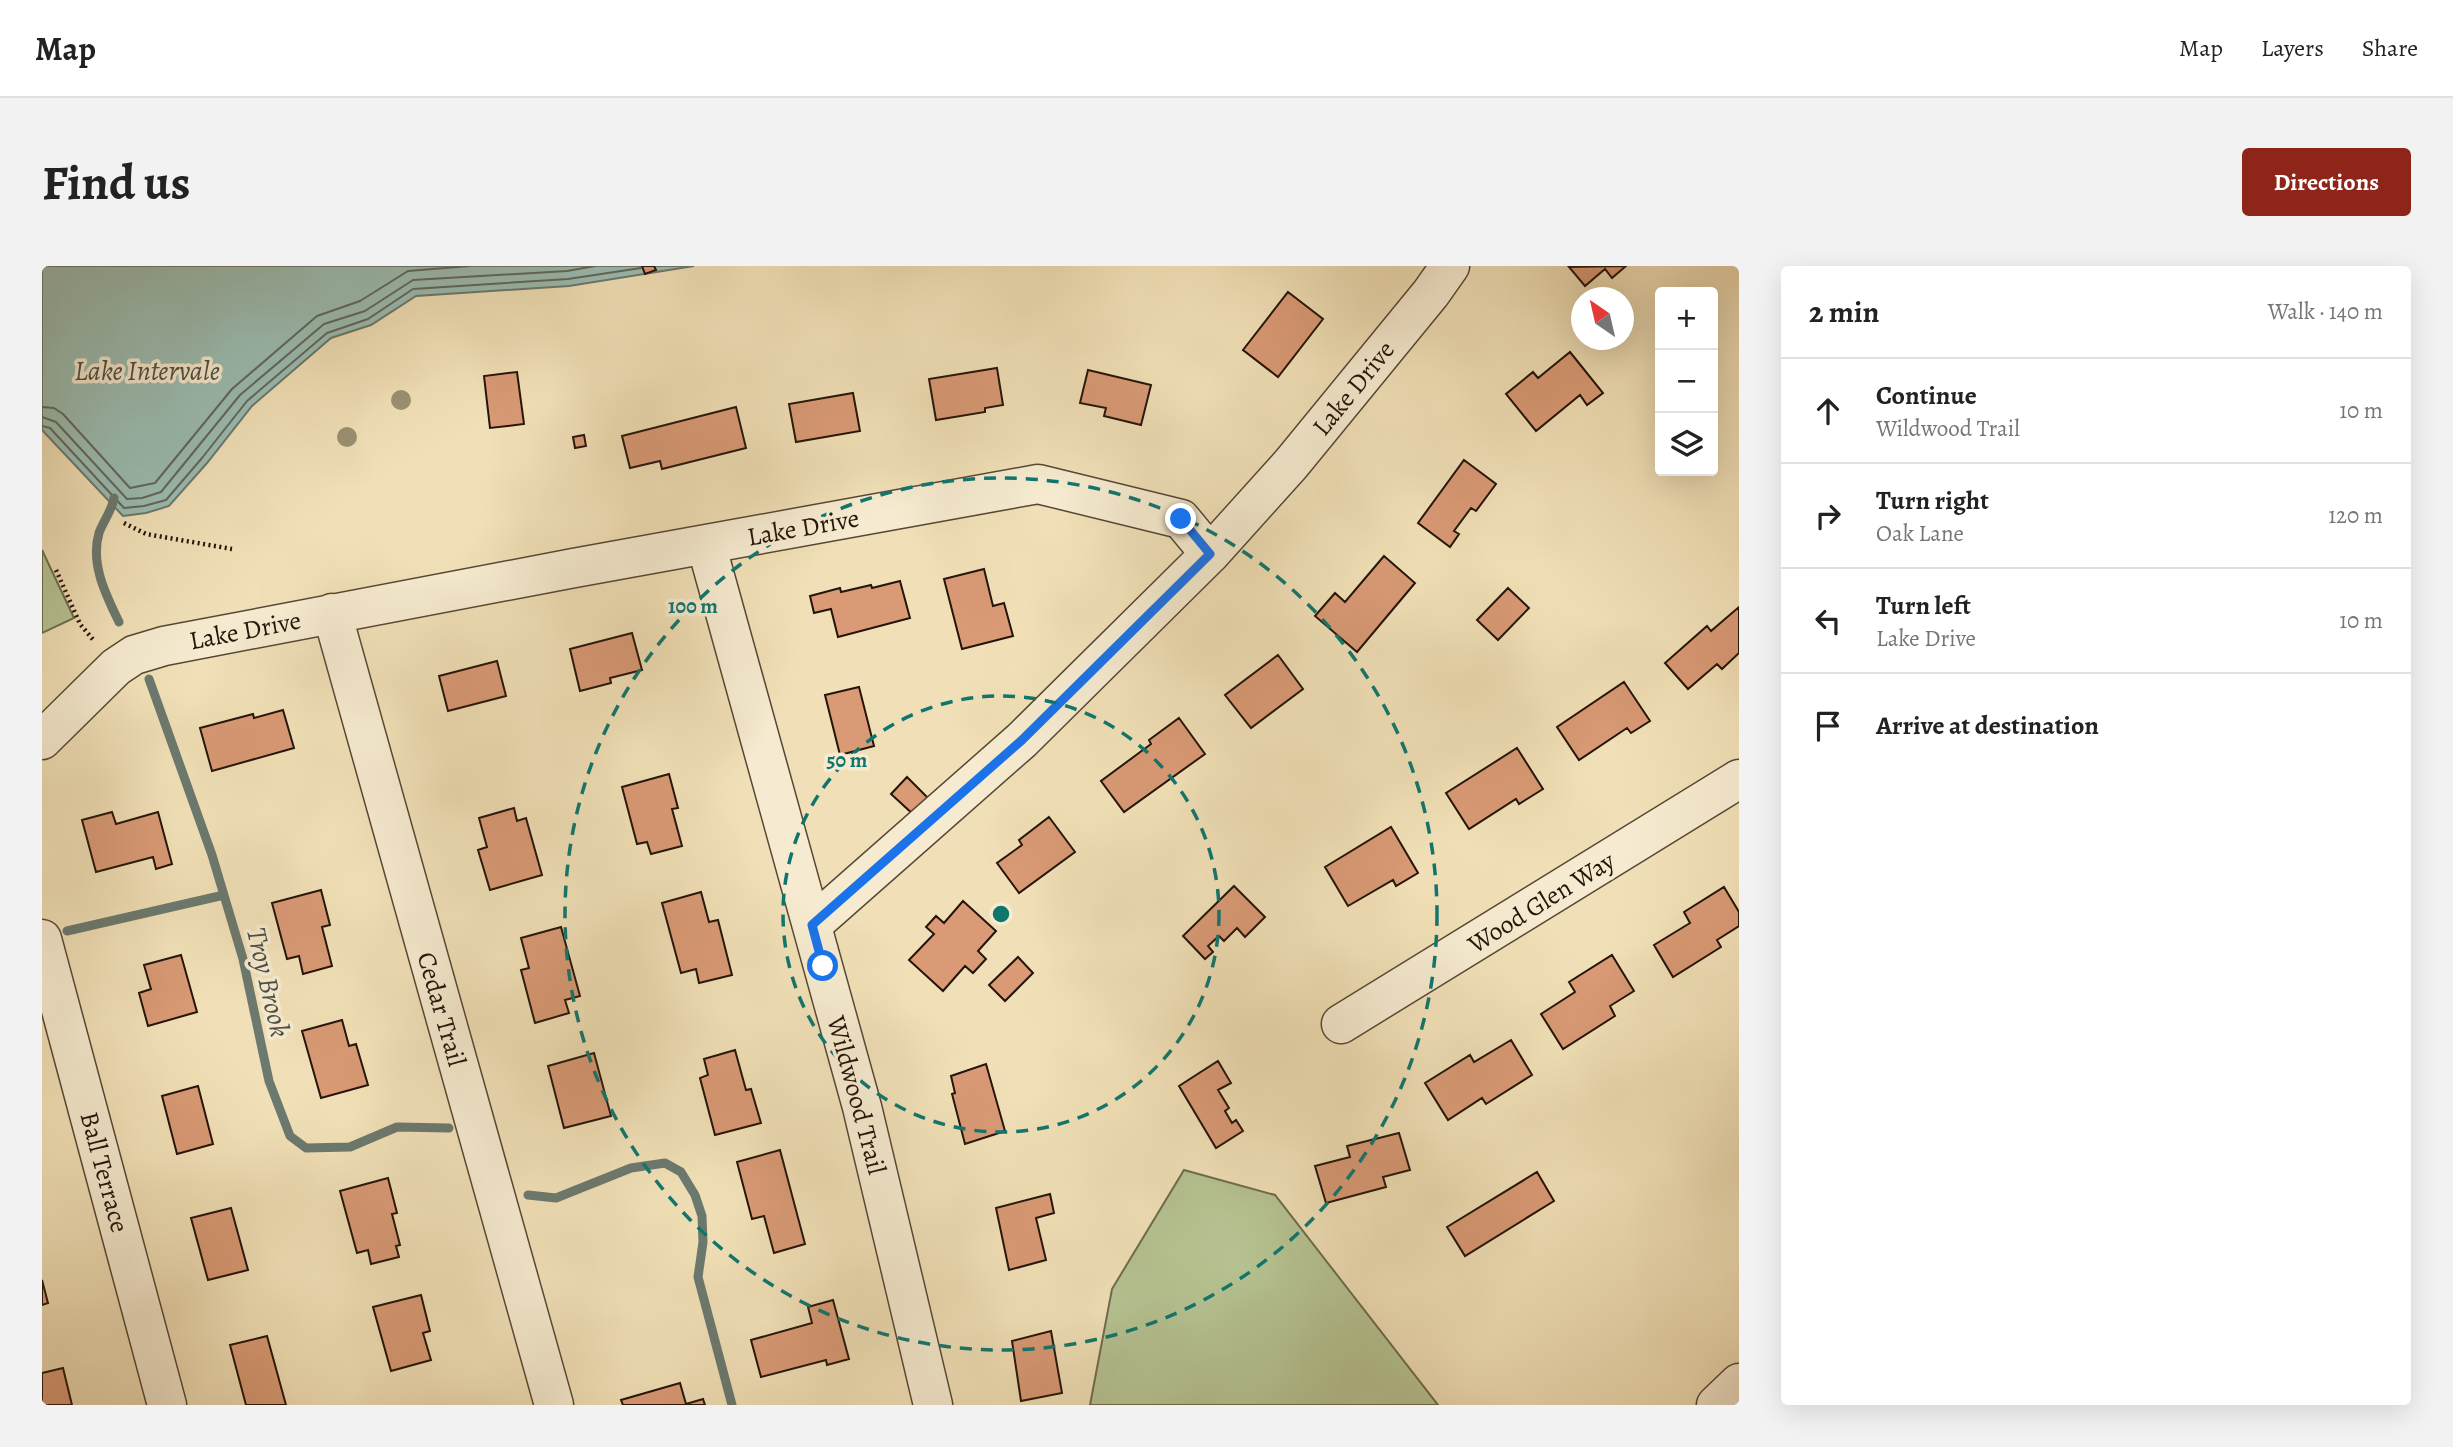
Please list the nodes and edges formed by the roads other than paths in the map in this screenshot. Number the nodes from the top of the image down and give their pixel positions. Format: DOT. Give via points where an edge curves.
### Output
graph roads {
  1 [pos="1450,266"];
  2 [pos="706,544"];
  3 [pos="1210,554"];
  4 [pos="332,613"];
  5 [pos="42,740"];
  6 [pos="1739,779"];
  7 [pos="812,925"];
  8 [pos="42,939"];
  9 [pos="1341,1024"];
  10 [pos="1739,1383"];
  11 [pos="167,1405"];
  12 [pos="554,1405"];
  13 [pos="933,1405"];
  14 [pos="1716,1405"];
  1 -- 3 [label="street, Lake Drive" via="1292,464"];
  2 -- 3 [label="street, Lake Drive" via="1038,484 1181,519"];
  2 -- 4 [label="street, Lake Drive"];
  2 -- 7 [label="street, Wildwood Trail"];
  3 -- 7 [label="street" via="1022,740"];
  4 -- 5 [label="street, Lake Drive" via="134,655"];
  4 -- 12 [label="street, Cedar Trail"];
  6 -- 9 [label="street, Wood Glen Way"];
  7 -- 13 [label="street, Wildwood Trail" via="862,1107"];
  8 -- 11 [label="street, Ball Terrace"];
  10 -- 14 [label="street"];
}
